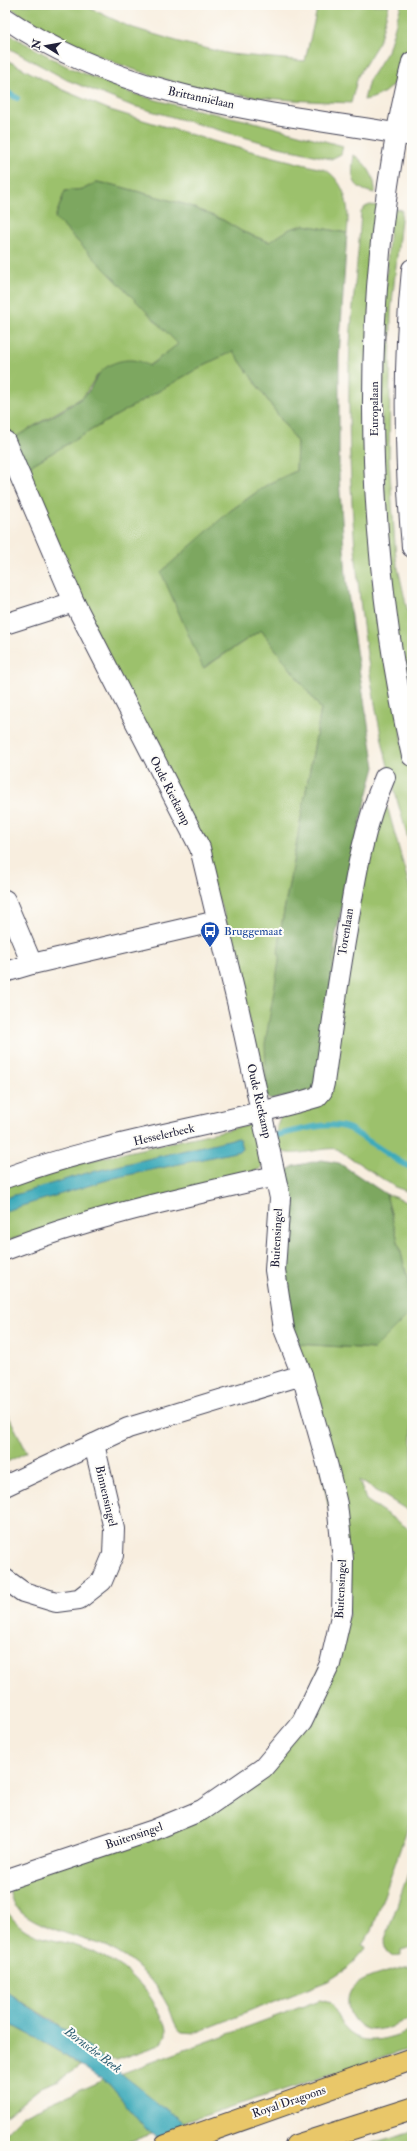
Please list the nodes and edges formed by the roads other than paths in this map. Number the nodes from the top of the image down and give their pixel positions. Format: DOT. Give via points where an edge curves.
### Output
graph roads {
  1 [pos="5,18"];
  2 [pos="412,62"];
  3 [pos="404,134"];
  4 [pos="412,269"];
  5 [pos="5,441"];
  6 [pos="412,547"];
  7 [pos="74,602"];
  8 [pos="5,624"];
  9 [pos="412,756"];
  10 [pos="386,777"];
  11 [pos="5,900"];
  12 [pos="217,921"];
  13 [pos="32,964"];
  14 [pos="5,972"];
  15 [pos="322,1091"];
  16 [pos="261,1113"];
  17 [pos="274,1169"];
  18 [pos="5,1178"];
  19 [pos="5,1250"];
  20 [pos="302,1376"];
  21 [pos="94,1444"];
  22 [pos="5,1486"];
  23 [pos="5,1579"];
  24 [pos="5,1880"];
  25 [pos="412,2059"];
  26 [pos="412,2109"];
  27 [pos="166,2146"];
  28 [pos="296,2146"];
  1 -- 3 [label="street, Brittanniëlaan" via="88,64 161,90 202,100"];
  2 -- 3 [label="street, Europalaan"];
  3 -- 9 [label="street, Europalaan" via="385,201 374,370 374,464 386,610"];
  4 -- 6 [label="street" via="406,352 406,421"];
  5 -- 7 [label="street, Oude Rietkamp"];
  7 -- 8 [label="street"];
  7 -- 12 [label="street, Oude Rietkamp" via="200,848"];
  10 -- 15 [label="street, Torenlaan" via="375,801 354,884"];
  11 -- 13 [label="street"];
  12 -- 13 [label="street"];
  12 -- 16 [label="street, Oude Rietkamp"];
  13 -- 14 [label="street"];
  15 -- 16 [label="street, Hesselerbeek" via="317,1097"];
  16 -- 17 [label="street, Oude Rietkamp"];
  16 -- 18 [label="street, Hesselerbeek" via="49,1162"];
  17 -- 19 [label="street" via="43,1235"];
  17 -- 20 [label="street, Buitensingel" via="280,1198 275,1270 284,1329"];
  20 -- 21 [label="street" via="128,1428"];
  20 -- 24 [label="street, Buitensingel" via="337,1504 344,1559 342,1612 330,1664 302,1722 263,1768 202,1810 154,1830"];
  21 -- 22 [label="street"];
  21 -- 23 [label="street, Binnensingel" via="114,1529 113,1555 102,1581 79,1599 56,1602 23,1592"];
  25 -- 27 [label="main road, Royal Dragoons"];
  26 -- 28 [label="main road"];
}
